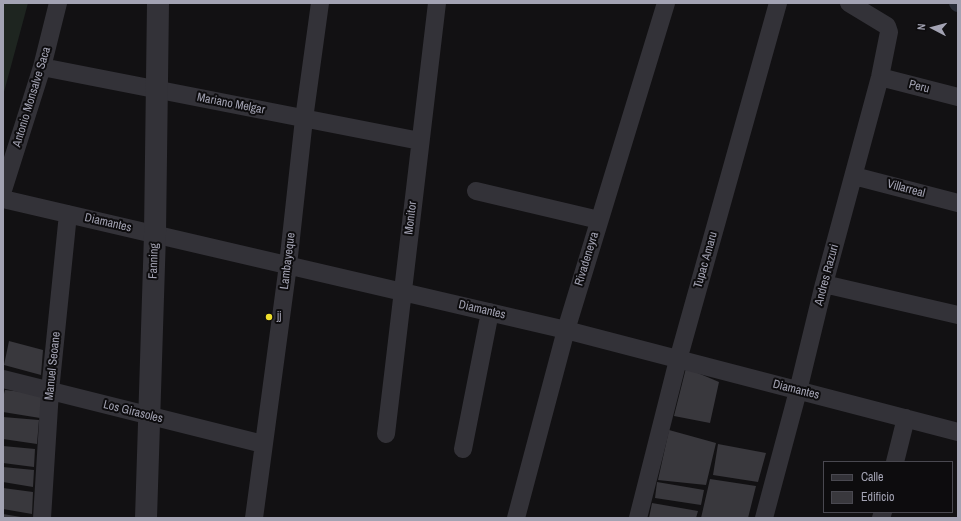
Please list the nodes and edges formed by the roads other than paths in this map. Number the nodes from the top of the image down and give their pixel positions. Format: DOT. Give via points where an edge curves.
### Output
graph roads {
  1 [pos="58,3"];
  2 [pos="158,3"];
  3 [pos="320,3"];
  4 [pos="437,3"];
  5 [pos="666,3"];
  6 [pos="778,3"];
  7 [pos="849,3"];
  8 [pos="42,67"];
  9 [pos="880,77"];
  10 [pos="157,90"];
  11 [pos="958,97"];
  12 [pos="304,119"];
  13 [pos="420,141"];
  14 [pos="854,176"];
  15 [pos="3,190"];
  16 [pos="476,192"];
  17 [pos="3,198"];
  18 [pos="958,203"];
  19 [pos="68,214"];
  20 [pos="599,220"];
  21 [pos="155,234"];
  22 [pos="288,265"];
  23 [pos="824,284"];
  24 [pos="402,292"];
  25 [pos="490,312"];
  26 [pos="958,315"];
  27 [pos="566,330"];
  28 [pos="678,360"];
  29 [pos="3,380"];
  30 [pos="50,391"];
  31 [pos="798,391"];
  32 [pos="148,416"];
  33 [pos="906,418"];
  34 [pos="958,432"];
  35 [pos="386,434"];
  36 [pos="263,444"];
  37 [pos="463,450"];
  38 [pos="895,461"];
  39 [pos="42,518"];
  40 [pos="146,518"];
  41 [pos="254,518"];
  42 [pos="516,518"];
  43 [pos="638,518"];
  44 [pos="764,518"];
  1 -- 8 [label="street, Antonio Monsalve Saca"];
  2 -- 10 [label="street, Fanning"];
  3 -- 12 [label="street, Lambayeque"];
  4 -- 13 [label="street, Monitor"];
  5 -- 20 [label="street, Rivadeneyra"];
  6 -- 28 [label="street, Tupac Amaru"];
  7 -- 9 [label="street, Andres Razuri" via="887,26 889,32"];
  8 -- 10 [label="street, Mariano Melgar"];
  8 -- 15 [label="street, Antonio Monsalve Saca"];
  9 -- 11 [label="street, Peru"];
  9 -- 14 [label="street, Andres Razuri"];
  10 -- 12 [label="street, Mariano Melgar"];
  10 -- 21 [label="street, Fanning"];
  12 -- 13 [label="street, Mariano Melgar"];
  12 -- 22 [label="street, Lambayeque"];
  13 -- 24 [label="street, Monitor"];
  14 -- 18 [label="street, Villarreal"];
  14 -- 23 [label="street, Andres Razuri"];
  16 -- 20 [label="street"];
  17 -- 19 [label="street, Diamantes"];
  19 -- 21 [label="street, Diamantes"];
  19 -- 30 [label="street, Manuel Seoane"];
  20 -- 27 [label="street, Rivadeneyra"];
  21 -- 22 [label="street, Diamantes"];
  21 -- 32 [label="street, Fanning"];
  22 -- 24 [label="street, Diamantes"];
  22 -- 36 [label="street, Lambayeque"];
  23 -- 26 [label="street"];
  23 -- 31 [label="street, Andres Razuri"];
  24 -- 25 [label="street, Diamantes"];
  24 -- 35 [label="street, Monitor"];
  25 -- 27 [label="street, Diamantes"];
  25 -- 37 [label="street"];
  27 -- 28 [label="street, Diamantes"];
  27 -- 42 [label="street, Rivadeneyra"];
  28 -- 31 [label="street, Diamantes"];
  28 -- 43 [label="street, Tupac Amaru"];
  29 -- 30 [label="street, Los Girasoles"];
  30 -- 32 [label="street, Los Girasoles"];
  30 -- 39 [label="street, Manuel Seoane"];
  31 -- 33 [label="street, Diamantes"];
  31 -- 44 [label="street, Andres Razuri"];
  32 -- 36 [label="street, Los Girasoles"];
  32 -- 40 [label="street, Fanning"];
  33 -- 34 [label="street, Diamantes"];
  33 -- 38 [label="street"];
  36 -- 41 [label="street, Lambayeque"];
}
